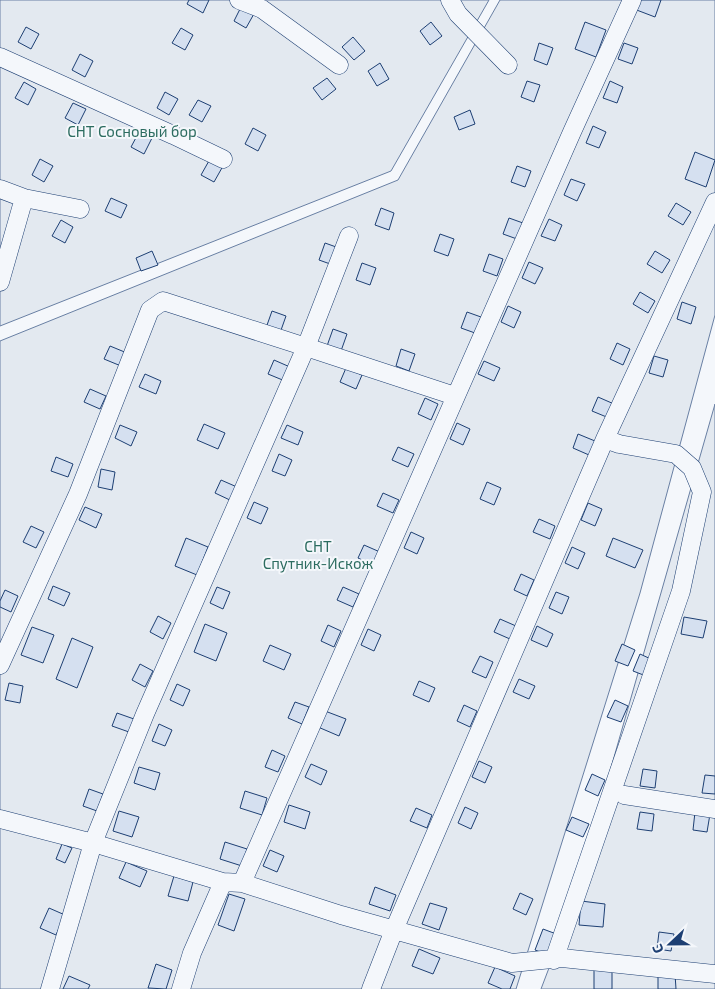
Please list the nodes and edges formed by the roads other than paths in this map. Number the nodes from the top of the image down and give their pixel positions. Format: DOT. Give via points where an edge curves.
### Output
graph roads {
  1 [pos="239,0"];
  2 [pos="450,0"];
  3 [pos="632,0"];
  4 [pos="0,57"];
  5 [pos="339,65"];
  6 [pos="508,65"];
  7 [pos="223,159"];
  8 [pos="0,189"];
  9 [pos="24,198"];
  10 [pos="715,202"];
  11 [pos="80,209"];
  12 [pos="349,236"];
  13 [pos="0,282"];
  14 [pos="306,347"];
  15 [pos="455,396"];
  16 [pos="605,439"];
  17 [pos="0,665"];
  18 [pos="624,795"];
  19 [pos="715,809"];
  20 [pos="0,819"];
  21 [pos="93,843"];
  22 [pos="223,882"];
  23 [pos="242,883"];
  24 [pos="394,930"];
  25 [pos="558,959"];
  26 [pos="715,974"];
  27 [pos="50,989"];
  28 [pos="181,989"];
  29 [pos="371,989"];
  1 -- 5 [label="street" via="262,9"];
  2 -- 6 [label="street" via="458,14"];
  3 -- 15 [label="street"];
  4 -- 7 [label="street"];
  8 -- 9 [label="street"];
  9 -- 11 [label="street"];
  9 -- 13 [label="street"];
  10 -- 16 [label="street"];
  12 -- 14 [label="street"];
  14 -- 15 [label="street"];
  14 -- 17 [label="street" via="163,301 150,310 78,494"];
  14 -- 21 [label="street" via="145,714"];
  15 -- 23 [label="street"];
  16 -- 24 [label="street"];
  16 -- 25 [label="street" via="676,454 692,468 702,492 681,591"];
  18 -- 19 [label="street"];
  20 -- 21 [label="street"];
  21 -- 22 [label="street"];
  21 -- 27 [label="street"];
  22 -- 23 [label="street"];
  22 -- 28 [label="street" via="192,953"];
  23 -- 24 [label="street"];
  24 -- 25 [label="street" via="512,963"];
  24 -- 29 [label="street"];
  25 -- 26 [label="street"];
}
